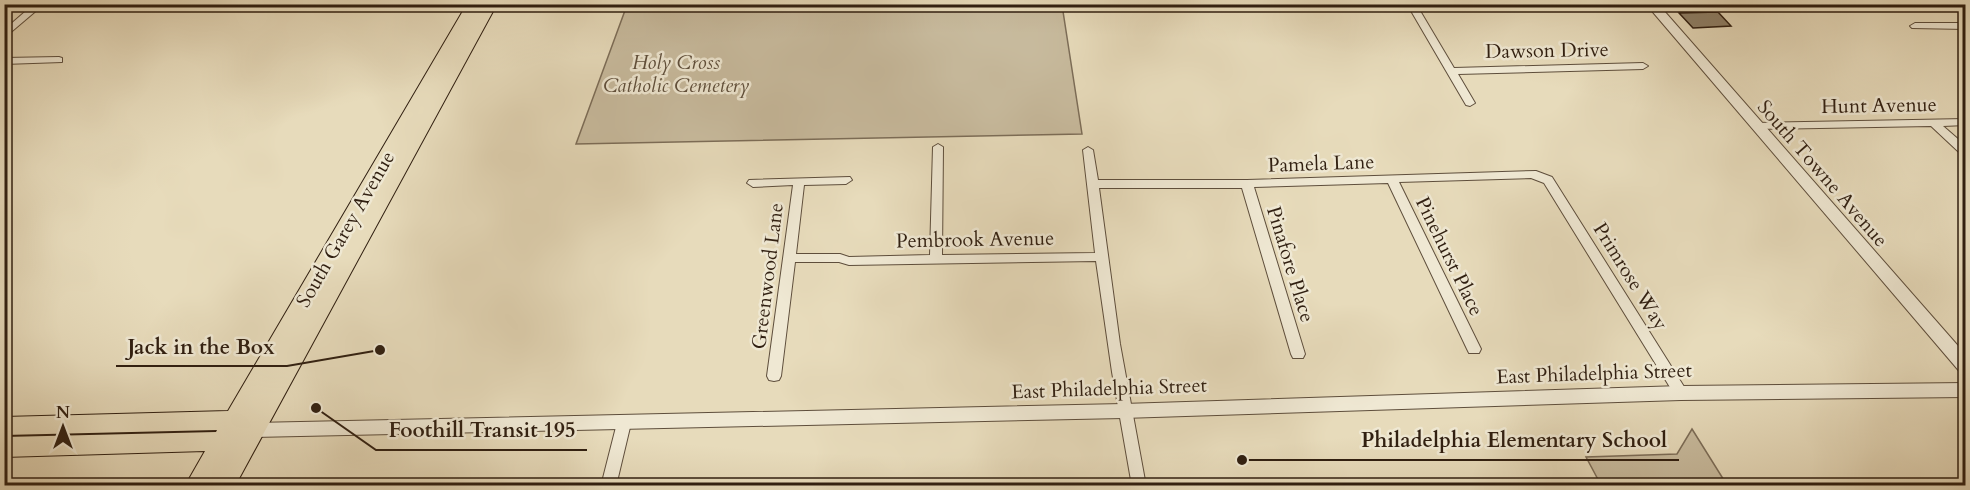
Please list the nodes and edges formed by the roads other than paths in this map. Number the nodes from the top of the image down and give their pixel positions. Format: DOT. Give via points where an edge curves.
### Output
graph roads {
  1 [pos="40,4"];
  2 [pos="475,4"];
  3 [pos="490,4"];
  4 [pos="1412,4"];
  5 [pos="1651,4"];
  6 [pos="1915,26"];
  7 [pos="1965,26"];
  8 [pos="4,35"];
  9 [pos="59,60"];
  10 [pos="4,61"];
  11 [pos="1643,66"];
  12 [pos="1451,71"];
  13 [pos="1470,103"];
  14 [pos="1934,122"];
  15 [pos="1965,122"];
  16 [pos="1757,126"];
  17 [pos="938,147"];
  18 [pos="1088,150"];
  19 [pos="1965,153"];
  20 [pos="1392,179"];
  21 [pos="846,180"];
  22 [pos="1548,180"];
  23 [pos="799,182"];
  24 [pos="753,183"];
  25 [pos="1095,184"];
  26 [pos="1247,184"];
  27 [pos="352,217"];
  28 [pos="372,217"];
  29 [pos="1102,257"];
  30 [pos="936,258"];
  31 [pos="789,262"];
  32 [pos="1474,349"];
  33 [pos="1298,354"];
  34 [pos="1965,367"];
  35 [pos="774,376"];
  36 [pos="1965,390"];
  37 [pos="1681,393"];
  38 [pos="1124,411"];
  39 [pos="624,423"];
  40 [pos="244,425"];
  41 [pos="5,432"];
  42 [pos="222,441"];
  43 [pos="197,486"];
  44 [pos="222,486"];
  45 [pos="608,486"];
  46 [pos="1139,486"];
  1 -- 8 [label="street"];
  2 -- 27 [label="main road, South Garey Avenue"];
  3 -- 28 [label="main road, South Garey Avenue"];
  4 -- 12 [label="street"];
  5 -- 16 [label="street, South Towne Avenue"];
  6 -- 7 [label="street"];
  9 -- 10 [label="street"];
  11 -- 12 [label="street, Dawson Drive"];
  12 -- 13 [label="street"];
  14 -- 15 [label="street, Hunt Avenue"];
  14 -- 16 [label="street, Hunt Avenue"];
  14 -- 19 [label="street"];
  16 -- 34 [label="street, South Towne Avenue"];
  17 -- 30 [label="street"];
  18 -- 25 [label="street"];
  20 -- 22 [label="street, Pamela Lane" via="1532,174"];
  20 -- 26 [label="street, Pamela Lane"];
  20 -- 32 [label="street, Pinehurst Place"];
  21 -- 23 [label="street"];
  22 -- 37 [label="street, Primrose Way"];
  23 -- 24 [label="street"];
  23 -- 31 [label="street, Greenwood Lane"];
  25 -- 26 [label="street, Pamela Lane"];
  25 -- 29 [label="street"];
  26 -- 33 [label="street, Pinafore Place"];
  27 -- 28 [label="main road"];
  27 -- 40 [label="main road, South Garey Avenue"];
  28 -- 40 [label="main road, South Garey Avenue"];
  29 -- 30 [label="street, Pembrook Avenue"];
  29 -- 38 [label="street"];
  30 -- 31 [label="street, Pembrook Avenue" via="849,261 841,265"];
  31 -- 35 [label="street, Greenwood Lane"];
  36 -- 37 [label="street, East Philadelphia Street"];
  37 -- 38 [label="street, East Philadelphia Street"];
  38 -- 39 [label="street, East Philadelphia Street"];
  38 -- 46 [label="street"];
  39 -- 40 [label="street, East Philadelphia Street"];
  39 -- 45 [label="street"];
  40 -- 41 [label="main road"];
  40 -- 42 [label="main road"];
  40 -- 44 [label="main road, South Garey Avenue"];
  41 -- 42 [label="main road"];
  42 -- 43 [label="main road"];
}
